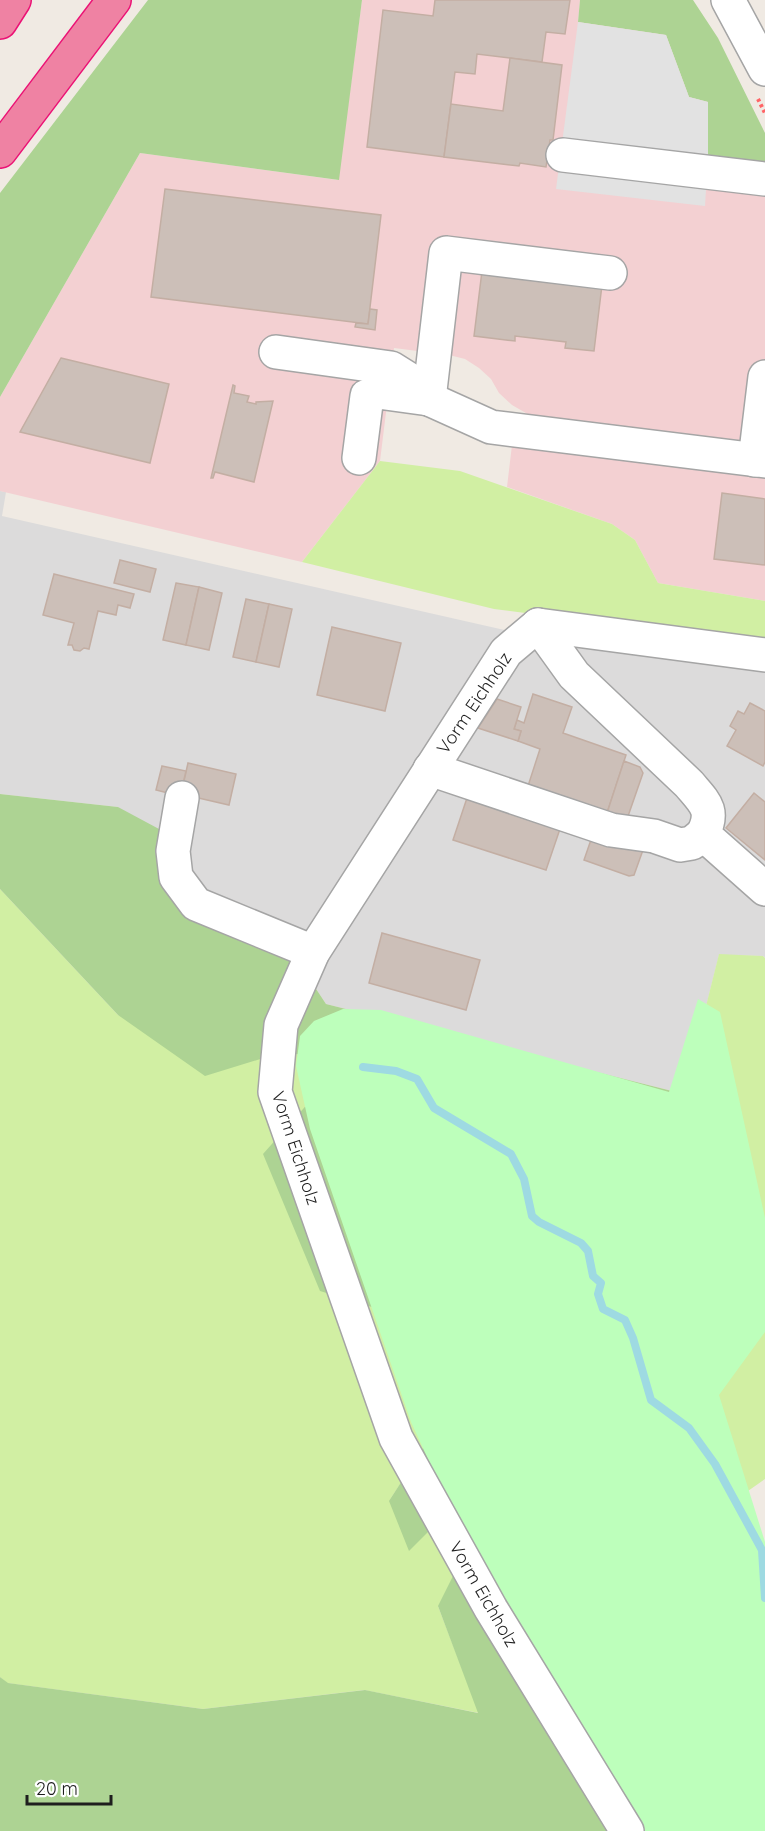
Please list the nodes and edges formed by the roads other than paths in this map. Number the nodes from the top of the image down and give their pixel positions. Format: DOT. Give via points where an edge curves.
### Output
graph roads {
  1 [pos="14,0"];
  2 [pos="114,0"];
  3 [pos="728,0"];
  4 [pos="0,22"];
  5 [pos="765,69"];
  6 [pos="0,151"];
  7 [pos="563,154"];
  8 [pos="765,179"];
  9 [pos="610,273"];
  10 [pos="276,352"];
  11 [pos="765,377"];
  12 [pos="429,399"];
  13 [pos="358,458"];
  14 [pos="760,460"];
  15 [pos="538,625"];
  16 [pos="765,655"];
  17 [pos="430,769"];
  18 [pos="182,798"];
  19 [pos="703,834"];
  20 [pos="765,889"];
  21 [pos="313,952"];
  22 [pos="627,1831"];
  1 -- 4 [label="highway"];
  2 -- 6 [label="highway"];
  3 -- 5 [label="street"];
  7 -- 8 [label="street"];
  9 -- 12 [label="street" via="446,254"];
  10 -- 12 [label="street" via="391,368"];
  11 -- 14 [label="street"];
  12 -- 13 [label="street" via="388,393 367,396"];
  12 -- 14 [label="street" via="491,427"];
  15 -- 16 [label="street"];
  15 -- 17 [label="street, Vorm Eichholz" via="506,652"];
  15 -- 19 [label="street" via="574,675 706,803 710,813"];
  17 -- 19 [label="street" via="610,830 654,836 680,845 692,843"];
  17 -- 21 [label="street, Vorm Eichholz"];
  18 -- 21 [label="street" via="173,851 176,877 196,904"];
  19 -- 20 [label="street"];
  21 -- 22 [label="street, Vorm Eichholz" via="281,1025 275,1092 396,1438 491,1609"];
}
